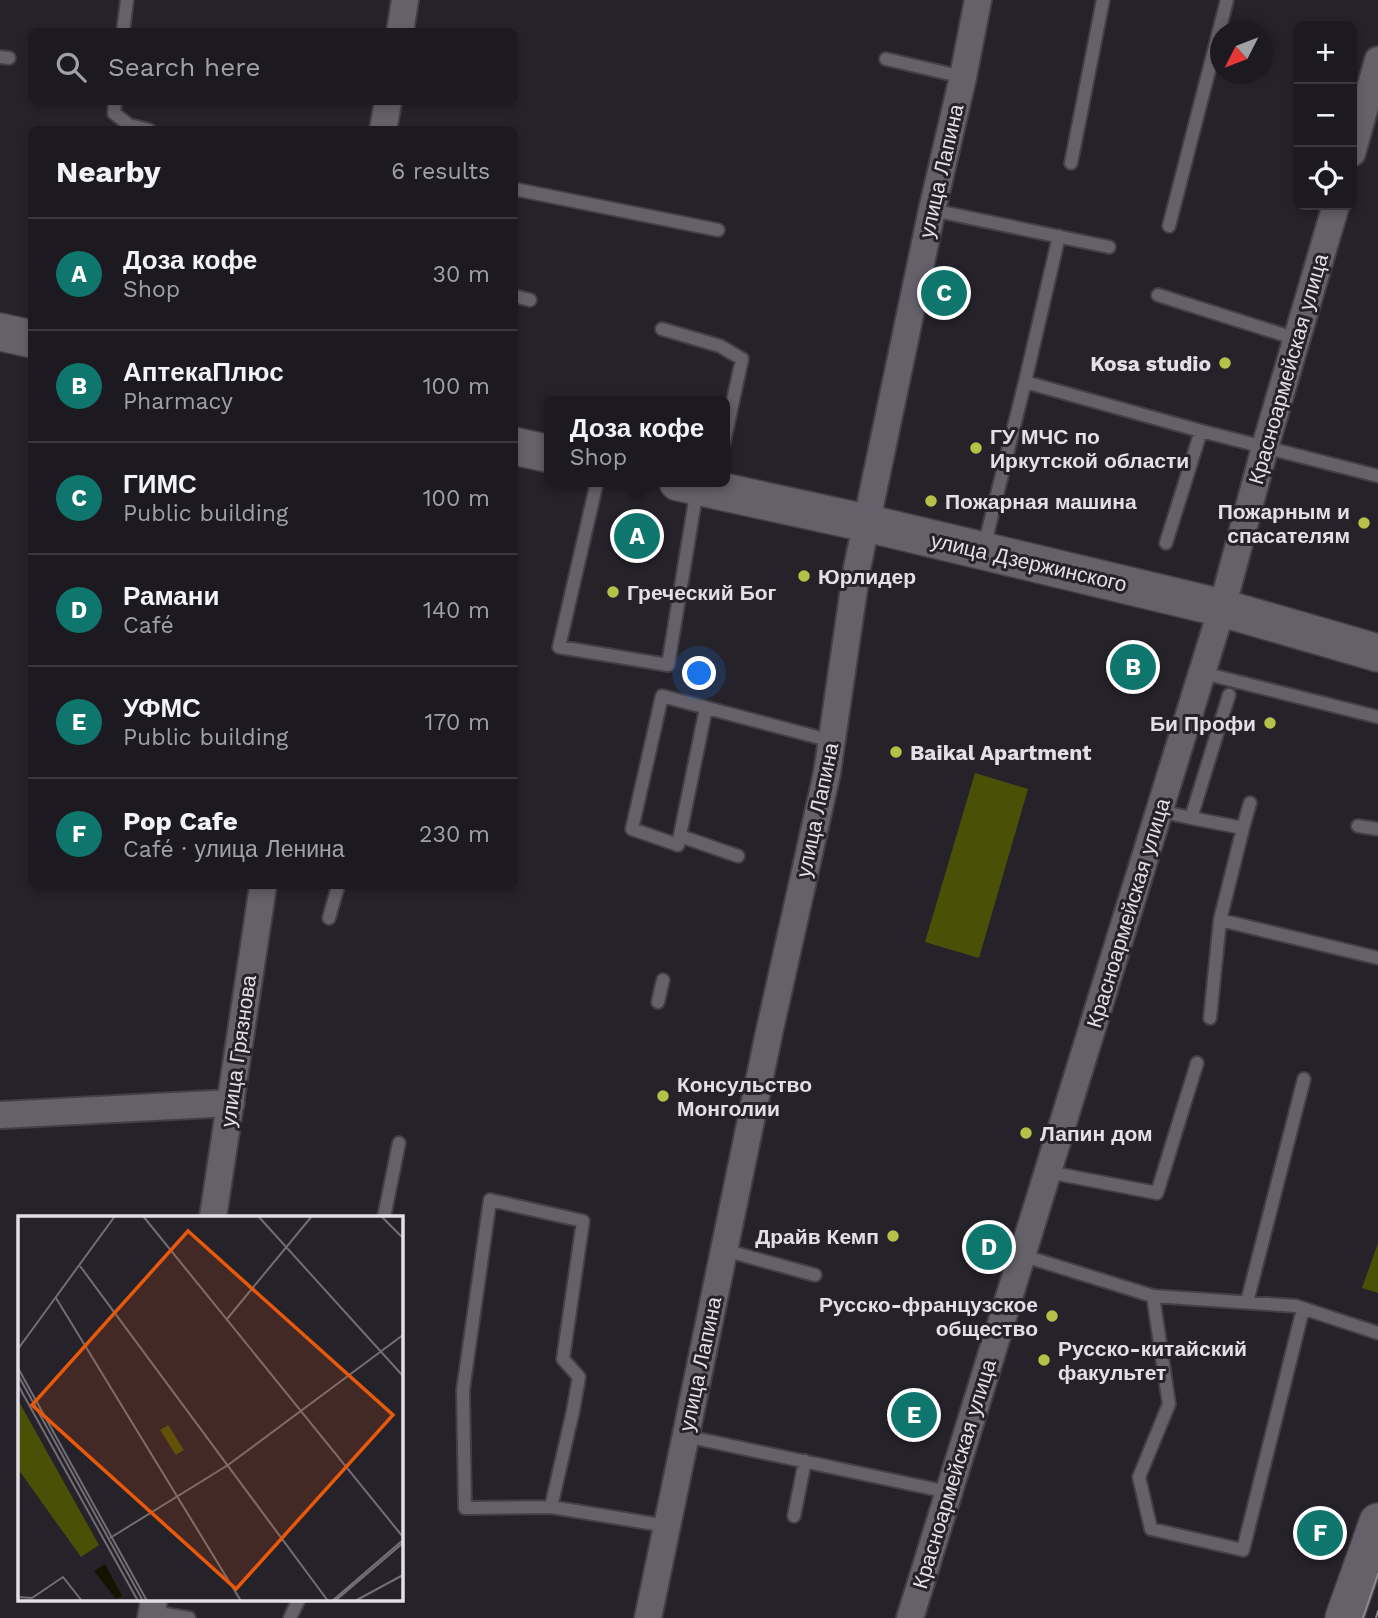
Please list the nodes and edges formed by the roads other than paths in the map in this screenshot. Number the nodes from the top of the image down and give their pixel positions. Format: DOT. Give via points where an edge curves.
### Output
graph roads {
  1 [pos="127,0"];
  2 [pos="405,0"];
  3 [pos="978,0"];
  4 [pos="1103,0"];
  5 [pos="1227,0"];
  6 [pos="124,28"];
  7 [pos="401,28"];
  8 [pos="886,59"];
  9 [pos="1378,60"];
  10 [pos="963,77"];
  11 [pos="115,105"];
  12 [pos="387,105"];
  13 [pos="1371,115"];
  14 [pos="132,126"];
  15 [pos="384,126"];
  16 [pos="1355,147"];
  17 [pos="1071,163"];
  18 [pos="518,190"];
  19 [pos="932,210"];
  20 [pos="1335,210"];
  21 [pos="1169,226"];
  22 [pos="718,230"];
  23 [pos="1059,236"];
  24 [pos="1109,247"];
  25 [pos="1157,295"];
  26 [pos="518,297"];
  27 [pos="530,300"];
  28 [pos="662,329"];
  29 [pos="0,332"];
  30 [pos="28,338"];
  31 [pos="1297,339"];
  32 [pos="1025,382"];
  33 [pos="730,414"];
  34 [pos="1201,431"];
  35 [pos="518,447"];
  36 [pos="1265,447"];
  37 [pos="544,453"];
  38 [pos="1378,476"];
  39 [pos="596,487"];
  40 [pos="701,487"];
  41 [pos="710,487"];
  42 [pos="866,523"];
  43 [pos="1166,542"];
  44 [pos="983,550"];
  45 [pos="1222,608"];
  46 [pos="1378,653"];
  47 [pos="1203,673"];
  48 [pos="1229,695"];
  49 [pos="706,708"];
  50 [pos="1378,718"];
  51 [pos="832,741"];
  52 [pos="1250,803"];
  53 [pos="1160,811"];
  54 [pos="1191,818"];
  55 [pos="1358,826"];
  56 [pos="1243,828"];
  57 [pos="1378,829"];
  58 [pos="680,836"];
  59 [pos="738,856"];
  60 [pos="263,889"];
  61 [pos="337,889"];
  62 [pos="329,918"];
  63 [pos="1220,920"];
  64 [pos="1378,958"];
  65 [pos="663,980"];
  66 [pos="658,1002"];
  67 [pos="1210,1018"];
  68 [pos="1197,1063"];
  69 [pos="1304,1079"];
  70 [pos="231,1103"];
  71 [pos="0,1115"];
  72 [pos="399,1143"];
  73 [pos="1048,1171"];
  74 [pos="213,1216"];
  75 [pos="384,1216"];
  76 [pos="724,1250"];
  77 [pos="1021,1255"];
  78 [pos="815,1275"];
  79 [pos="1153,1296"];
  80 [pos="1247,1302"];
  81 [pos="1303,1309"];
  82 [pos="1378,1334"];
  83 [pos="685,1436"];
  84 [pos="804,1461"];
  85 [pos="948,1492"];
  86 [pos="551,1507"];
  87 [pos="794,1516"];
  88 [pos="1378,1522"];
  89 [pos="667,1526"];
  90 [pos="299,1600"];
  91 [pos="152,1610"];
  92 [pos="189,1618"];
  93 [pos="290,1618"];
  94 [pos="648,1618"];
  95 [pos="909,1618"];
  96 [pos="1344,1618"];
  1 -- 6 [label="lane"];
  2 -- 7 [label="street"];
  3 -- 10 [label="street, улица Лапина"];
  4 -- 17 [label="lane"];
  5 -- 21 [label="lane"];
  8 -- 10 [label="lane"];
  9 -- 13 [label="street"];
  10 -- 19 [label="street, улица Лапина"];
  11 -- 14 [label="lane" via="114,113"];
  12 -- 15 [label="street"];
  13 -- 16 [label="street"];
  18 -- 22 [label="lane"];
  19 -- 23 [label="lane"];
  19 -- 42 [label="street, улица Лапина"];
  20 -- 31 [label="street, Красноармейская улица"];
  23 -- 24 [label="lane"];
  23 -- 32 [label="lane"];
  25 -- 31 [label="lane"];
  26 -- 27 [label="lane"];
  28 -- 33 [label="lane" via="720,346 742,359"];
  29 -- 30 [label="main road"];
  31 -- 36 [label="street, Красноармейская улица"];
  32 -- 34 [label="lane"];
  32 -- 44 [label="lane"];
  34 -- 36 [label="lane"];
  34 -- 43 [label="lane"];
  35 -- 37 [label="main road"];
  36 -- 38 [label="lane"];
  36 -- 45 [label="street, Красноармейская улица"];
  39 -- 40 [label="lane" via="559,648 668,665"];
  41 -- 42 [label="main road, улица Дзержинского"];
  42 -- 44 [label="main road, улица Дзержинского"];
  42 -- 51 [label="street, улица Лапина"];
  44 -- 45 [label="main road, улица Дзержинского"];
  45 -- 46 [label="main road, улица Дзержинского"];
  45 -- 47 [label="street, Красноармейская улица"];
  47 -- 50 [label="lane"];
  47 -- 53 [label="street, Красноармейская улица"];
  48 -- 54 [label="lane"];
  49 -- 51 [label="lane"];
  49 -- 58 [label="lane"];
  49 -- 58 [label="lane" via="662,696 632,829 678,845"];
  51 -- 76 [label="street, улица Лапина"];
  52 -- 56 [label="lane"];
  53 -- 54 [label="lane"];
  53 -- 73 [label="street, Красноармейская улица"];
  54 -- 56 [label="lane"];
  55 -- 57 [label="lane"];
  56 -- 63 [label="lane"];
  58 -- 59 [label="lane"];
  60 -- 70 [label="street, улица Грязнова"];
  61 -- 62 [label="lane"];
  63 -- 64 [label="lane"];
  63 -- 67 [label="lane"];
  65 -- 66 [label="lane"];
  68 -- 73 [label="lane" via="1157,1192"];
  69 -- 80 [label="lane"];
  70 -- 71 [label="street"];
  70 -- 74 [label="street, улица Грязнова"];
  72 -- 75 [label="lane"];
  73 -- 77 [label="street, Красноармейская улица"];
  76 -- 78 [label="lane"];
  76 -- 83 [label="street, улица Лапина"];
  77 -- 79 [label="lane"];
  77 -- 85 [label="street, Красноармейская улица"];
  79 -- 80 [label="lane"];
  79 -- 81 [label="lane" via="1169,1404 1139,1477 1152,1529 1243,1550"];
  80 -- 81 [label="lane"];
  81 -- 82 [label="lane"];
  83 -- 84 [label="lane"];
  83 -- 89 [label="street, улица Лапина"];
  84 -- 85 [label="lane"];
  84 -- 87 [label="lane"];
  85 -- 95 [label="street, Красноармейская улица"];
  86 -- 86 [label="lane" via="579,1377 563,1359 583,1222 490,1200 463,1390 465,1508"];
  86 -- 89 [label="lane"];
  88 -- 96 [label="main road"];
  89 -- 94 [label="street, улица Лапина"];
  90 -- 93 [label="lane"];
  91 -- 92 [label="lane"];
}
